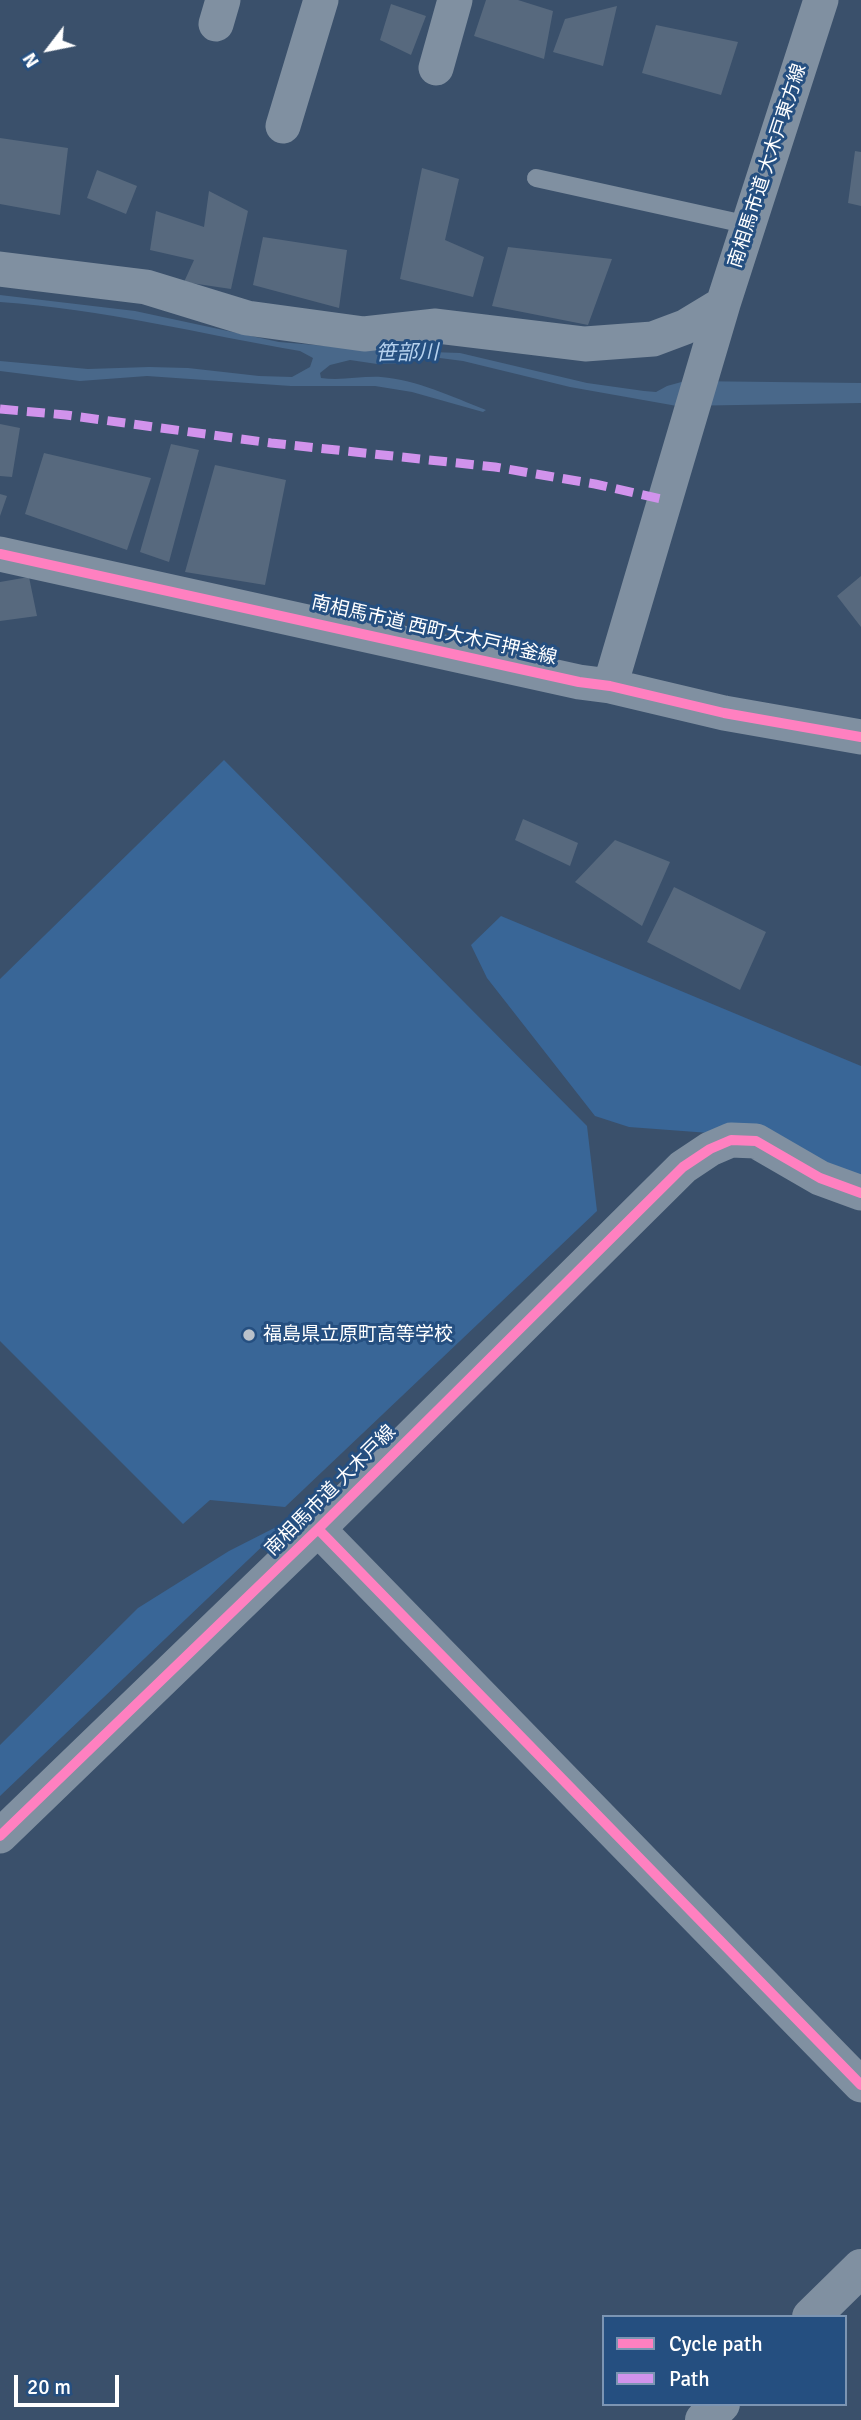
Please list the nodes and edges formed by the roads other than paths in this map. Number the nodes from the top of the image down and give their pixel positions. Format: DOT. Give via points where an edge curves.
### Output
graph roads {
  1 [pos="321,0"];
  2 [pos="455,0"];
  3 [pos="821,0"];
  4 [pos="436,68"];
  5 [pos="283,126"];
  6 [pos="536,178"];
  7 [pos="749,225"];
  8 [pos="0,269"];
  9 [pos="718,318"];
  10 [pos="0,554"];
  11 [pos="610,686"];
  12 [pos="861,737"];
  13 [pos="861,1193"];
  14 [pos="318,1529"];
  15 [pos="0,1836"];
  16 [pos="861,2085"];
  17 [pos="861,2268"];
  18 [pos="813,2315"];
  19 [pos="718,2406"];
  20 [pos="704,2420"];
  1 -- 5 [label="street"];
  2 -- 4 [label="street"];
  3 -- 7 [label="street, 南相馬市道 大木戸東方線"];
  6 -- 7 [label="lane"];
  7 -- 9 [label="street, 南相馬市道 大木戸東方線"];
  8 -- 9 [label="street" via="146,287 247,318 363,334 436,326 585,344 653,339"];
  9 -- 11 [label="street, 南相馬市道 大木戸東方線"];
  10 -- 11 [label="street, 南相馬市道 西町大木戸押釜線"];
  11 -- 12 [label="street, 南相馬市道 西町大木戸押釜線" via="724,713"];
  13 -- 14 [label="street, 南相馬市道 大木戸線" via="820,1178 756,1141 731,1140 710,1149 683,1167"];
  14 -- 15 [label="street, 南相馬市道 大木戸線"];
  14 -- 16 [label="street"];
  17 -- 18 [label="street"];
  19 -- 20 [label="street"];
}
